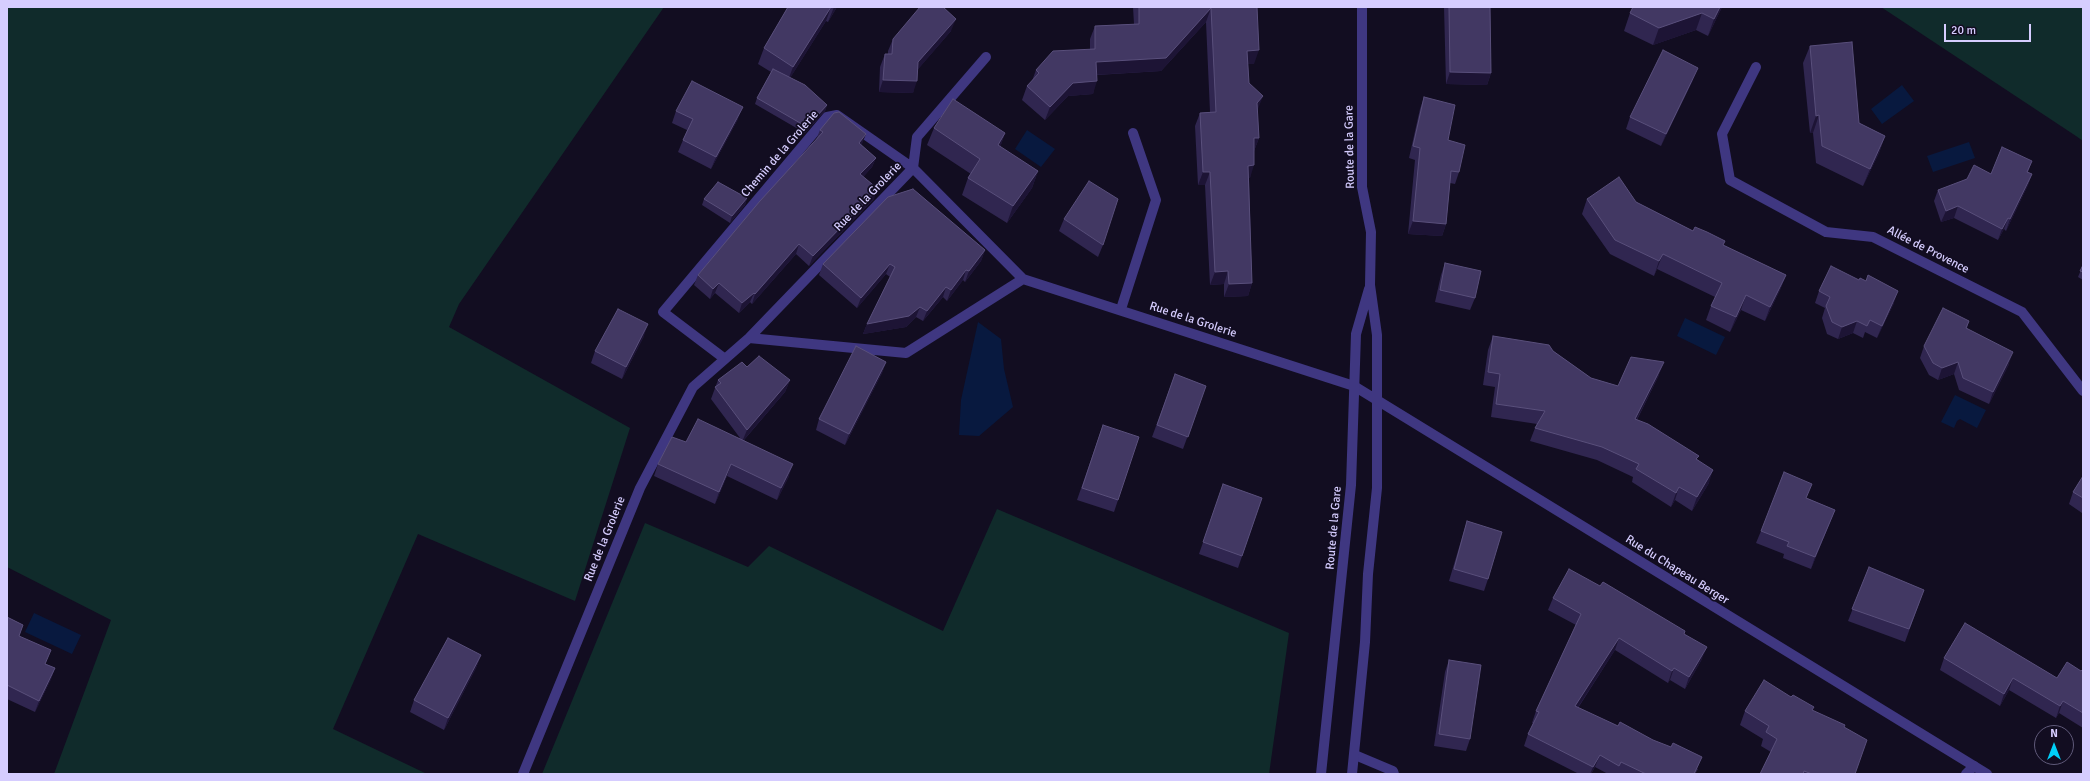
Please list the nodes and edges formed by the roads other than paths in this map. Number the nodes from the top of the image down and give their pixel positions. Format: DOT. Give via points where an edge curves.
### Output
graph roads {
  1 [pos="1362,7"];
  2 [pos="986,57"];
  3 [pos="1756,67"];
  4 [pos="1133,133"];
  5 [pos="913,168"];
  6 [pos="1023,279"];
  7 [pos="1370,285"];
  8 [pos="1121,309"];
  9 [pos="749,338"];
  10 [pos="725,359"];
  11 [pos="1354,386"];
  12 [pos="2083,391"];
  13 [pos="1378,402"];
  14 [pos="1355,755"];
  15 [pos="1974,766"];
  16 [pos="523,774"];
  17 [pos="1321,774"];
  18 [pos="1352,774"];
  19 [pos="1394,774"];
  20 [pos="1966,774"];
  21 [pos="1987,774"];
  1 -- 7 [label="street, Route de la Gare" via="1362,187 1371,232"];
  2 -- 5 [label="street" via="917,137"];
  3 -- 12 [label="street, Allée de Provence" via="1722,134 1730,180 1826,232 1874,237 2022,312"];
  4 -- 8 [label="street" via="1156,200"];
  5 -- 6 [label="street, Rue de la Grolerie"];
  5 -- 9 [label="street, Rue de la Grolerie"];
  5 -- 10 [label="street, Chemin de la Grolerie" via="837,115 827,117 663,312"];
  6 -- 8 [label="street, Rue de la Grolerie"];
  6 -- 9 [label="street" via="906,353"];
  7 -- 11 [label="street, Route de la Gare" via="1356,334"];
  7 -- 13 [label="street, Route de la Gare" via="1377,336"];
  8 -- 11 [label="street, Rue de la Grolerie"];
  9 -- 10 [label="street, Rue de la Grolerie"];
  10 -- 16 [label="street, Rue de la Grolerie" via="693,387 640,488"];
  11 -- 13 [label="street, Rue du Chapeau Berger"];
  11 -- 17 [label="street, Route de la Gare" via="1352,486"];
  13 -- 14 [label="street, Route de la Gare" via="1377,488"];
  13 -- 15 [label="street, Rue du Chapeau Berger"];
  14 -- 18 [label="street, Route de la Gare"];
  14 -- 19 [label="street"];
  15 -- 20 [label="street"];
  15 -- 21 [label="street, Rue du Chapeau Berger"];
}
